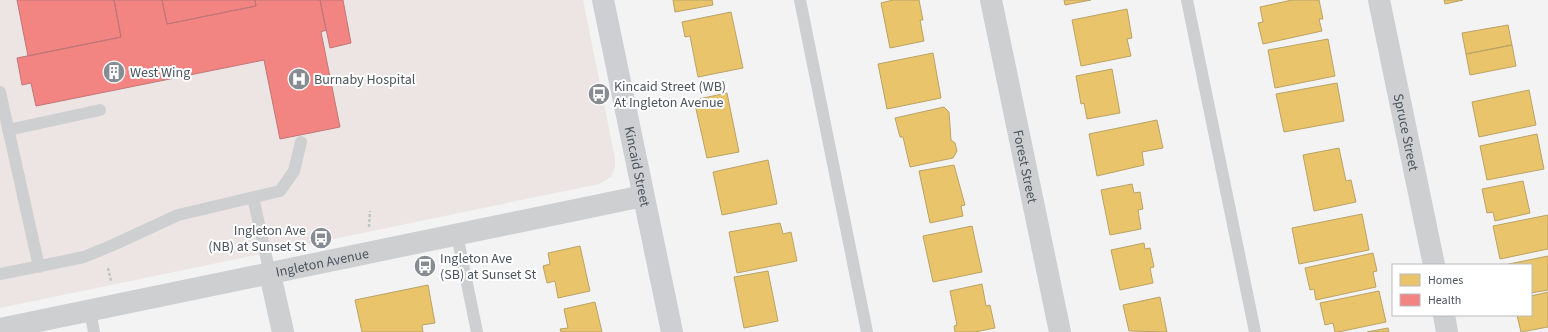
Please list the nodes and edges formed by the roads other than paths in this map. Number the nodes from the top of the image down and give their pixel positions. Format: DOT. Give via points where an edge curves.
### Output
graph roads {
  1 [pos="603,0"];
  2 [pos="800,0"];
  3 [pos="991,0"];
  4 [pos="1187,0"];
  5 [pos="1379,0"];
  6 [pos="0,92"];
  7 [pos="100,110"];
  8 [pos="8,130"];
  9 [pos="301,142"];
  10 [pos="643,196"];
  11 [pos="253,198"];
  12 [pos="457,235"];
  13 [pos="1434,264"];
  14 [pos="39,267"];
  15 [pos="0,274"];
  16 [pos="270,274"];
  17 [pos="90,311"];
  18 [pos="1444,316"];
  19 [pos="0,329"];
  20 [pos="94,332"];
  21 [pos="283,332"];
  22 [pos="476,332"];
  23 [pos="672,332"];
  24 [pos="867,332"];
  25 [pos="1060,332"];
  26 [pos="1255,332"];
  27 [pos="1448,332"];
  1 -- 10 [label="street, Kincaid Street"];
  2 -- 24 [label="lane"];
  3 -- 25 [label="street, Forest Street"];
  4 -- 26 [label="lane"];
  5 -- 13 [label="street, Spruce Street"];
  6 -- 8 [label="lane"];
  7 -- 8 [label="lane"];
  8 -- 14 [label="lane"];
  9 -- 11 [label="lane" via="294,172 280,191"];
  10 -- 12 [label="street, Ingleton Avenue"];
  10 -- 23 [label="street, Kincaid Street"];
  11 -- 14 [label="lane" via="178,215 84,257"];
  11 -- 16 [label="lane"];
  12 -- 16 [label="street, Ingleton Avenue"];
  12 -- 22 [label="lane"];
  14 -- 15 [label="lane"];
  16 -- 17 [label="street, Ingleton Avenue"];
  16 -- 21 [label="street"];
  17 -- 19 [label="street, Ingleton Avenue"];
  17 -- 20 [label="lane"];
  18 -- 27 [label="street"];
}
